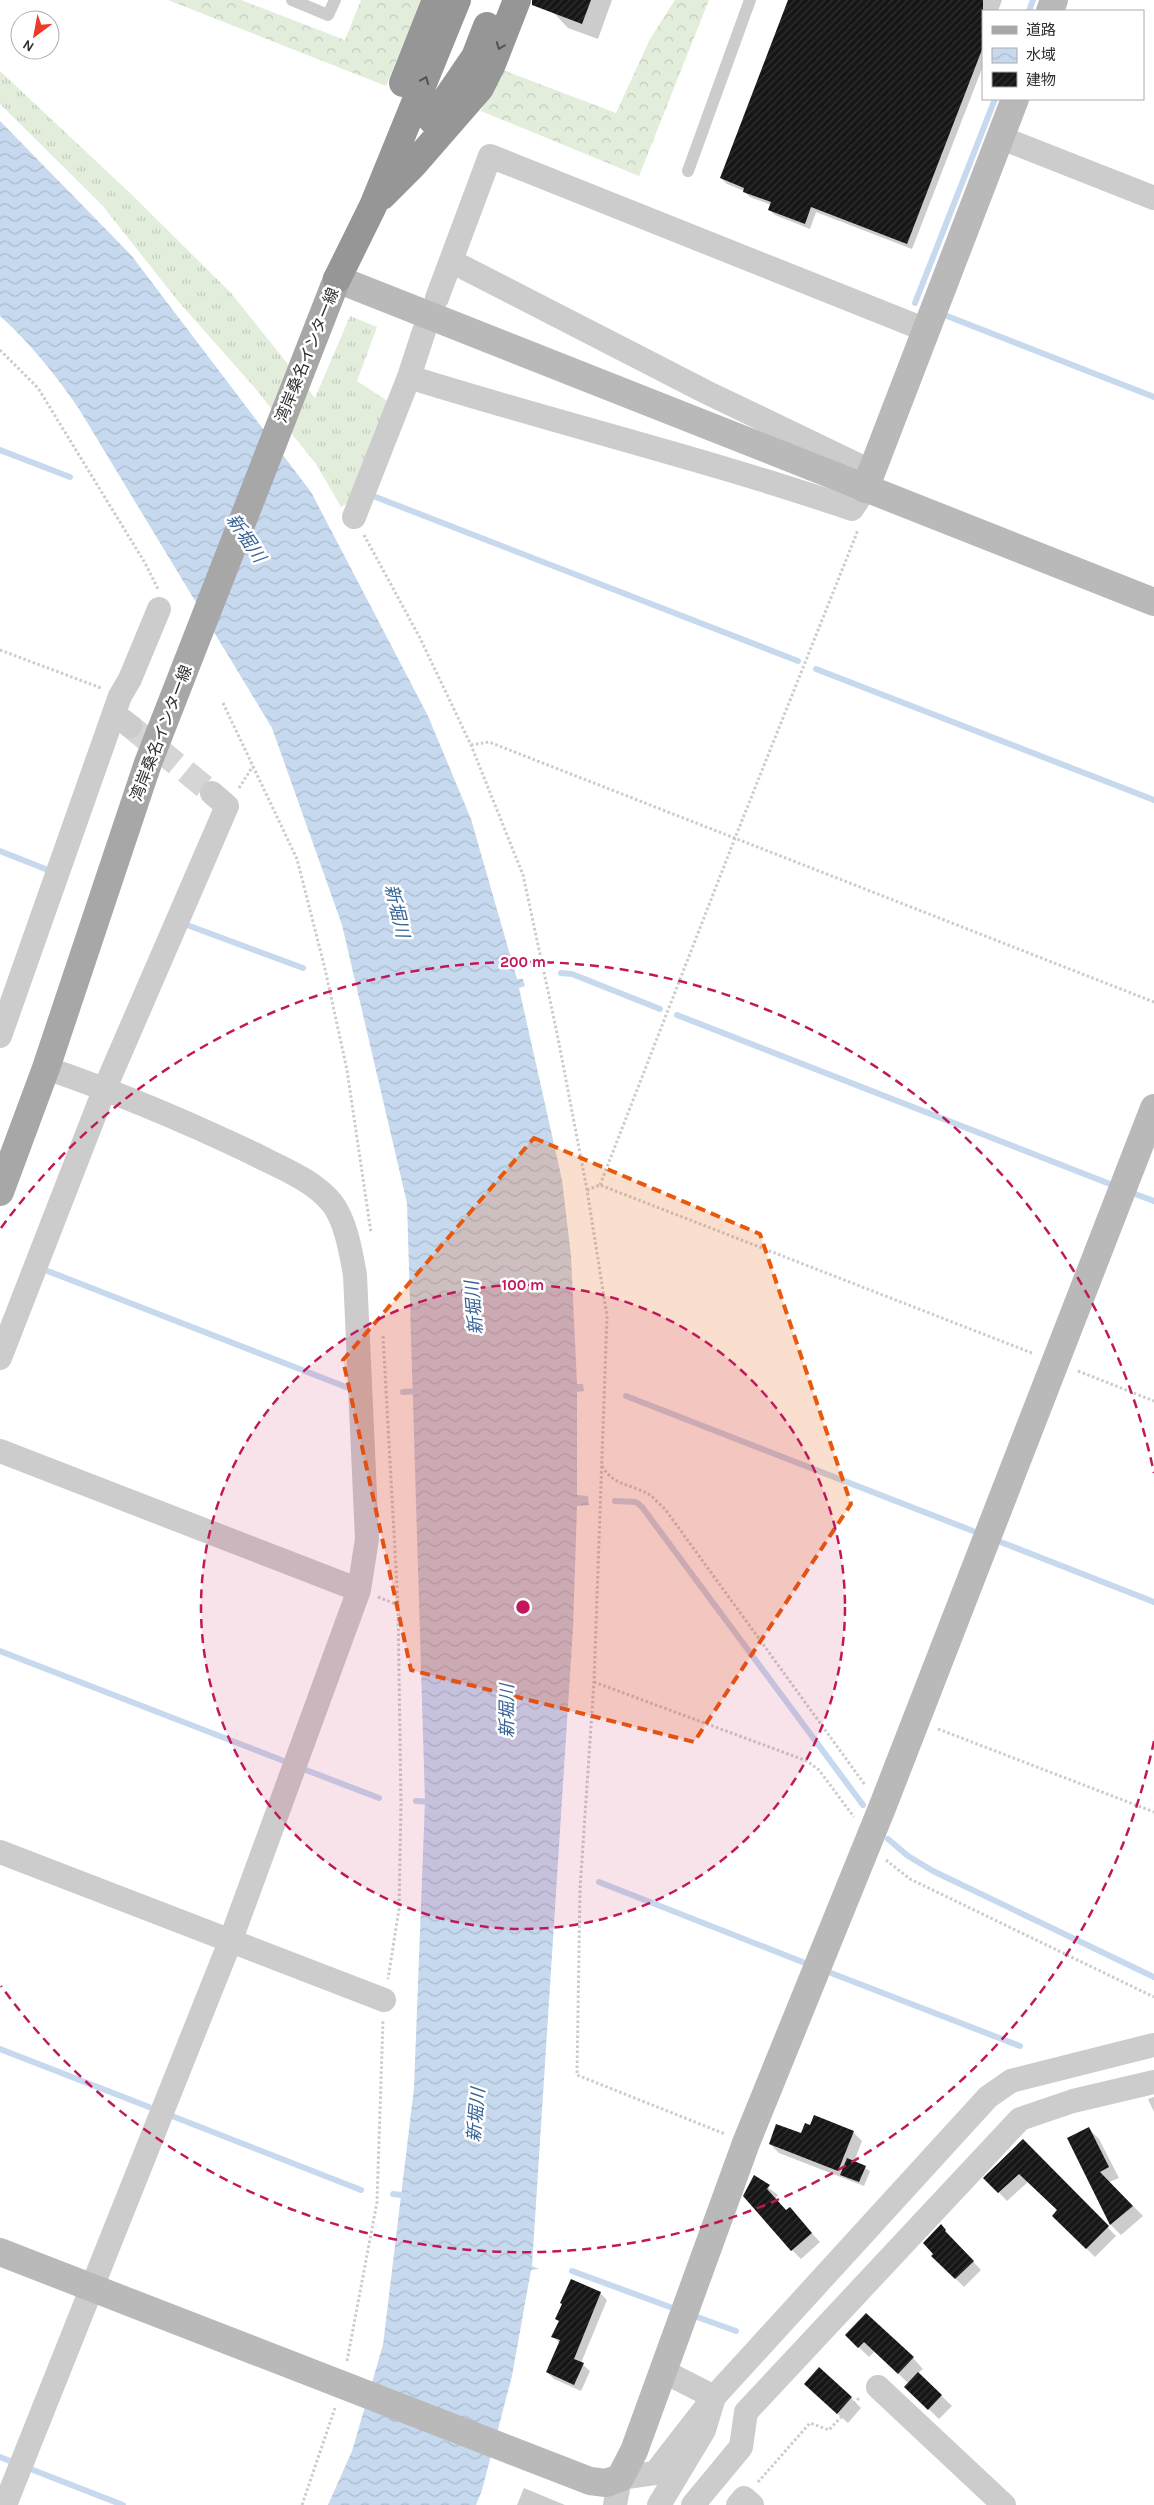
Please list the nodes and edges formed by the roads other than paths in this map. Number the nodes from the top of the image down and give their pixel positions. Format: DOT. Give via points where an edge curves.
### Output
graph roads {
  1 [pos="292,0"];
  2 [pos="335,0"];
  3 [pos="436,0"];
  4 [pos="457,0"];
  5 [pos="477,0"];
  6 [pos="497,0"];
  7 [pos="517,0"];
  8 [pos="750,0"];
  9 [pos="1015,100"];
  10 [pos="1000,137"];
  11 [pos="688,171"];
  12 [pos="1154,198"];
  13 [pos="373,206"];
  14 [pos="451,261"];
  15 [pos="337,279"];
  16 [pos="437,298"];
  17 [pos="926,330"];
  18 [pos="424,331"];
  19 [pos="409,377"];
  20 [pos="865,488"];
  21 [pos="354,517"];
  22 [pos="1154,602"];
  23 [pos="159,609"];
  24 [pos="212,793"];
  25 [pos="0,1036"];
  26 [pos="46,1068"];
  27 [pos="105,1088"];
  28 [pos="1154,1108"];
  29 [pos="0,1192"];
  30 [pos="0,1358"];
  31 [pos="0,1451"];
  32 [pos="359,1590"];
  33 [pos="0,1852"];
  34 [pos="230,1942"];
  35 [pos="384,2000"];
  36 [pos="1154,2045"];
  37 [pos="1154,2082"];
  38 [pos="0,2252"];
  39 [pos="91,2287"];
  40 [pos="663,2371"];
  41 [pos="878,2387"];
  42 [pos="714,2397"];
  43 [pos="620,2478"];
  44 [pos="5,2505"];
  45 [pos="615,2505"];
  46 [pos="659,2505"];
  47 [pos="692,2505"];
  48 [pos="1004,2505"];
  1 -- 2 [label="lane" via="328,16"];
  3 -- 13 [label="highway" via="387,123"];
  13 -- 4 [label="highway, one-way"];
  5 -- 13 [label="highway" via="434,104"];
  6 -- 13 [label="highway" via="475,57"];
  7 -- 13 [label="highway, one-way" via="480,88"];
  8 -- 11 [label="lane"];
  9 -- 10 [label="street"];
  10 -- 12 [label="street"];
  10 -- 17 [label="street"];
  13 -- 15 [label="highway"];
  14 -- 16 [label="street"];
  14 -- 17 [label="street" via="490,156"];
  14 -- 20 [label="street" via="706,392 860,466"];
  15 -- 20 [label="street"];
  15 -- 26 [label="main road, 湾岸桑名インター線" via="148,763"];
  17 -- 20 [label="street"];
  18 -- 19 [label="street"];
  19 -- 20 [label="street" via="794,489 852,509"];
  19 -- 21 [label="street"];
  20 -- 22 [label="street"];
  23 -- 25 [label="street" via="130,679 121,712"];
  24 -- 27 [label="street" via="227,806"];
  26 -- 27 [label="street"];
  26 -- 29 [label="main road, 湾岸桑名インター線"];
  27 -- 30 [label="street"];
  27 -- 32 [label="street" via="302,1178 332,1204 348,1240 355,1275 367,1539"];
  28 -- 40 [label="street" via="882,1808 746,2143"];
  31 -- 32 [label="street"];
  32 -- 34 [label="street"];
  33 -- 34 [label="street"];
  34 -- 35 [label="street"];
  34 -- 39 [label="street"];
  36 -- 42 [label="street" via="1011,2081 1000,2087"];
  37 -- 47 [label="street" via="1073,2101 1020,2119 746,2412 741,2447"];
  38 -- 39 [label="street"];
  39 -- 43 [label="street" via="590,2481 606,2483"];
  39 -- 44 [label="street"];
  40 -- 42 [label="street"];
  40 -- 43 [label="street" via="634,2451"];
  41 -- 48 [label="street"];
  42 -- 43 [label="street" via="654,2473"];
  42 -- 46 [label="street" via="704,2430"];
  43 -- 45 [label="street"];
}
